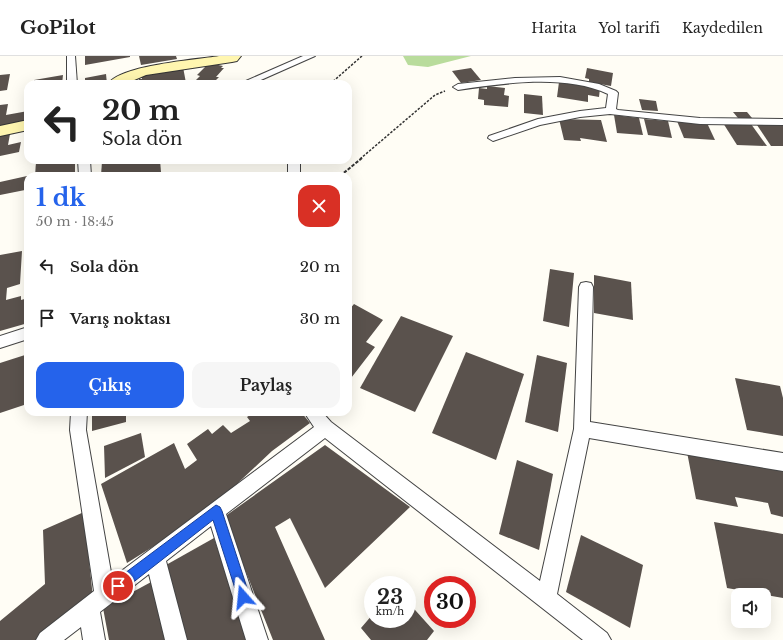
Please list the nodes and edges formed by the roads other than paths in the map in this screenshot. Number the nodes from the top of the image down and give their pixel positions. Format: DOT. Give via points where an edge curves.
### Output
graph roads {
  1 [pos="71,56"];
  2 [pos="235,56"];
  3 [pos="311,56"];
  4 [pos="72,80"];
  5 [pos="123,80"];
  6 [pos="254,80"];
  7 [pos="458,86"];
  8 [pos="611,111"];
  9 [pos="783,122"];
  10 [pos="24,126"];
  11 [pos="0,131"];
  12 [pos="493,138"];
  13 [pos="586,287"];
  14 [pos="24,334"];
  15 [pos="0,342"];
  16 [pos="79,416"];
  17 [pos="315,416"];
  18 [pos="325,428"];
  19 [pos="582,429"];
  20 [pos="783,462"];
  21 [pos="216,511"];
  22 [pos="155,557"];
  23 [pos="546,598"];
  24 [pos="97,602"];
  25 [pos="47,640"];
  26 [pos="94,640"];
  27 [pos="176,640"];
  28 [pos="257,640"];
  29 [pos="600,640"];
  1 -- 4 [label="street"];
  2 -- 5 [label="street" via="145,71"];
  3 -- 6 [label="street"];
  7 -- 8 [label="street" via="493,81 556,80 590,85 606,88 613,93"];
  8 -- 9 [label="street" via="636,116 700,121"];
  8 -- 12 [label="street" via="538,122"];
  10 -- 11 [label="street"];
  13 -- 19 [label="street"];
  14 -- 15 [label="street"];
  16 -- 24 [label="street" via="78,430"];
  17 -- 18 [label="street"];
  18 -- 21 [label="street"];
  18 -- 23 [label="street"];
  19 -- 20 [label="street"];
  19 -- 23 [label="street"];
  21 -- 22 [label="street"];
  21 -- 28 [label="street"];
  22 -- 24 [label="street"];
  22 -- 27 [label="street"];
  23 -- 29 [label="street"];
  24 -- 25 [label="street"];
  24 -- 26 [label="street"];
}
